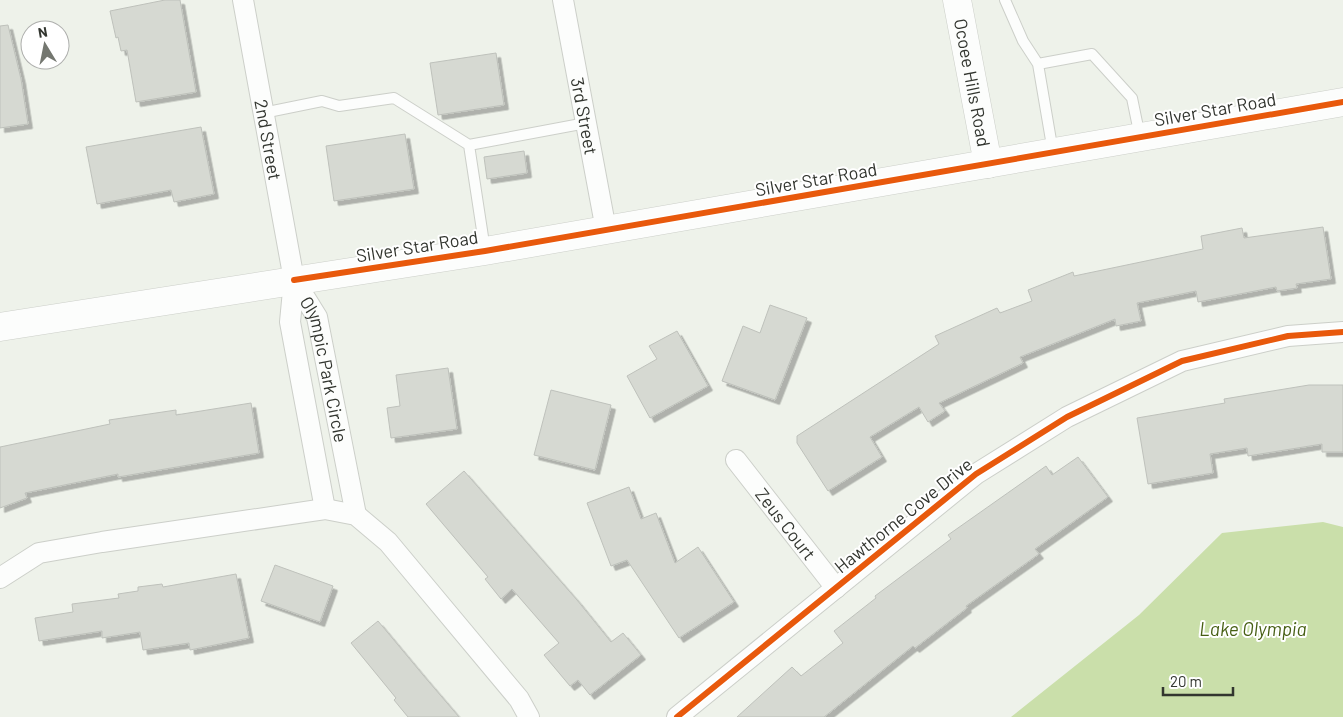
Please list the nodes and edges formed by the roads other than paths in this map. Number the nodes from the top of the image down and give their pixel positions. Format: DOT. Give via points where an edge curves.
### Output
graph roads {
  1 [pos="243,0"];
  2 [pos="563,0"];
  3 [pos="957,0"];
  4 [pos="1005,0"];
  5 [pos="1038,64"];
  6 [pos="1343,102"];
  7 [pos="263,113"];
  8 [pos="586,123"];
  9 [pos="1140,138"];
  10 [pos="469,145"];
  11 [pos="1053,153"];
  12 [pos="988,164"];
  13 [pos="606,230"];
  14 [pos="486,251"];
  15 [pos="294,280"];
  16 [pos="0,327"];
  17 [pos="1343,332"];
  18 [pos="736,460"];
  19 [pos="325,509"];
  20 [pos="356,515"];
  21 [pos="0,578"];
  22 [pos="836,588"];
  23 [pos="529,717"];
  24 [pos="677,717"];
  1 -- 7 [label="street, 2nd Street"];
  2 -- 8 [label="street, 3rd Street"];
  3 -- 12 [label="main road, Ocoee Hills Road"];
  4 -- 5 [label="lane" via="1023,41"];
  5 -- 9 [label="lane" via="1092,54 1132,98"];
  5 -- 11 [label="lane"];
  6 -- 9 [label="main road, Silver Star Road"];
  7 -- 10 [label="lane" via="322,101 339,106 394,98"];
  7 -- 15 [label="street, 2nd Street"];
  8 -- 10 [label="lane"];
  8 -- 13 [label="street, 3rd Street"];
  9 -- 11 [label="main road, Silver Star Road"];
  10 -- 14 [label="lane"];
  11 -- 12 [label="main road, Silver Star Road"];
  12 -- 13 [label="main road, Silver Star Road"];
  13 -- 14 [label="main road, Silver Star Road"];
  14 -- 15 [label="main road, Silver Star Road"];
  15 -- 16 [label="main road, Silver Star Road"];
  15 -- 19 [label="street, Olympic Park Circle" via="290,322"];
  15 -- 20 [label="street, Olympic Park Circle" via="317,317"];
  17 -- 22 [label="street, Hawthorne Cove Drive" via="1288,336 1182,361 1067,417 976,474"];
  18 -- 22 [label="street, Zeus Court"];
  19 -- 20 [label="street"];
  19 -- 21 [label="street" via="39,553"];
  20 -- 23 [label="street" via="388,542 520,699"];
  22 -- 24 [label="street, Hawthorne Cove Drive"];
}
